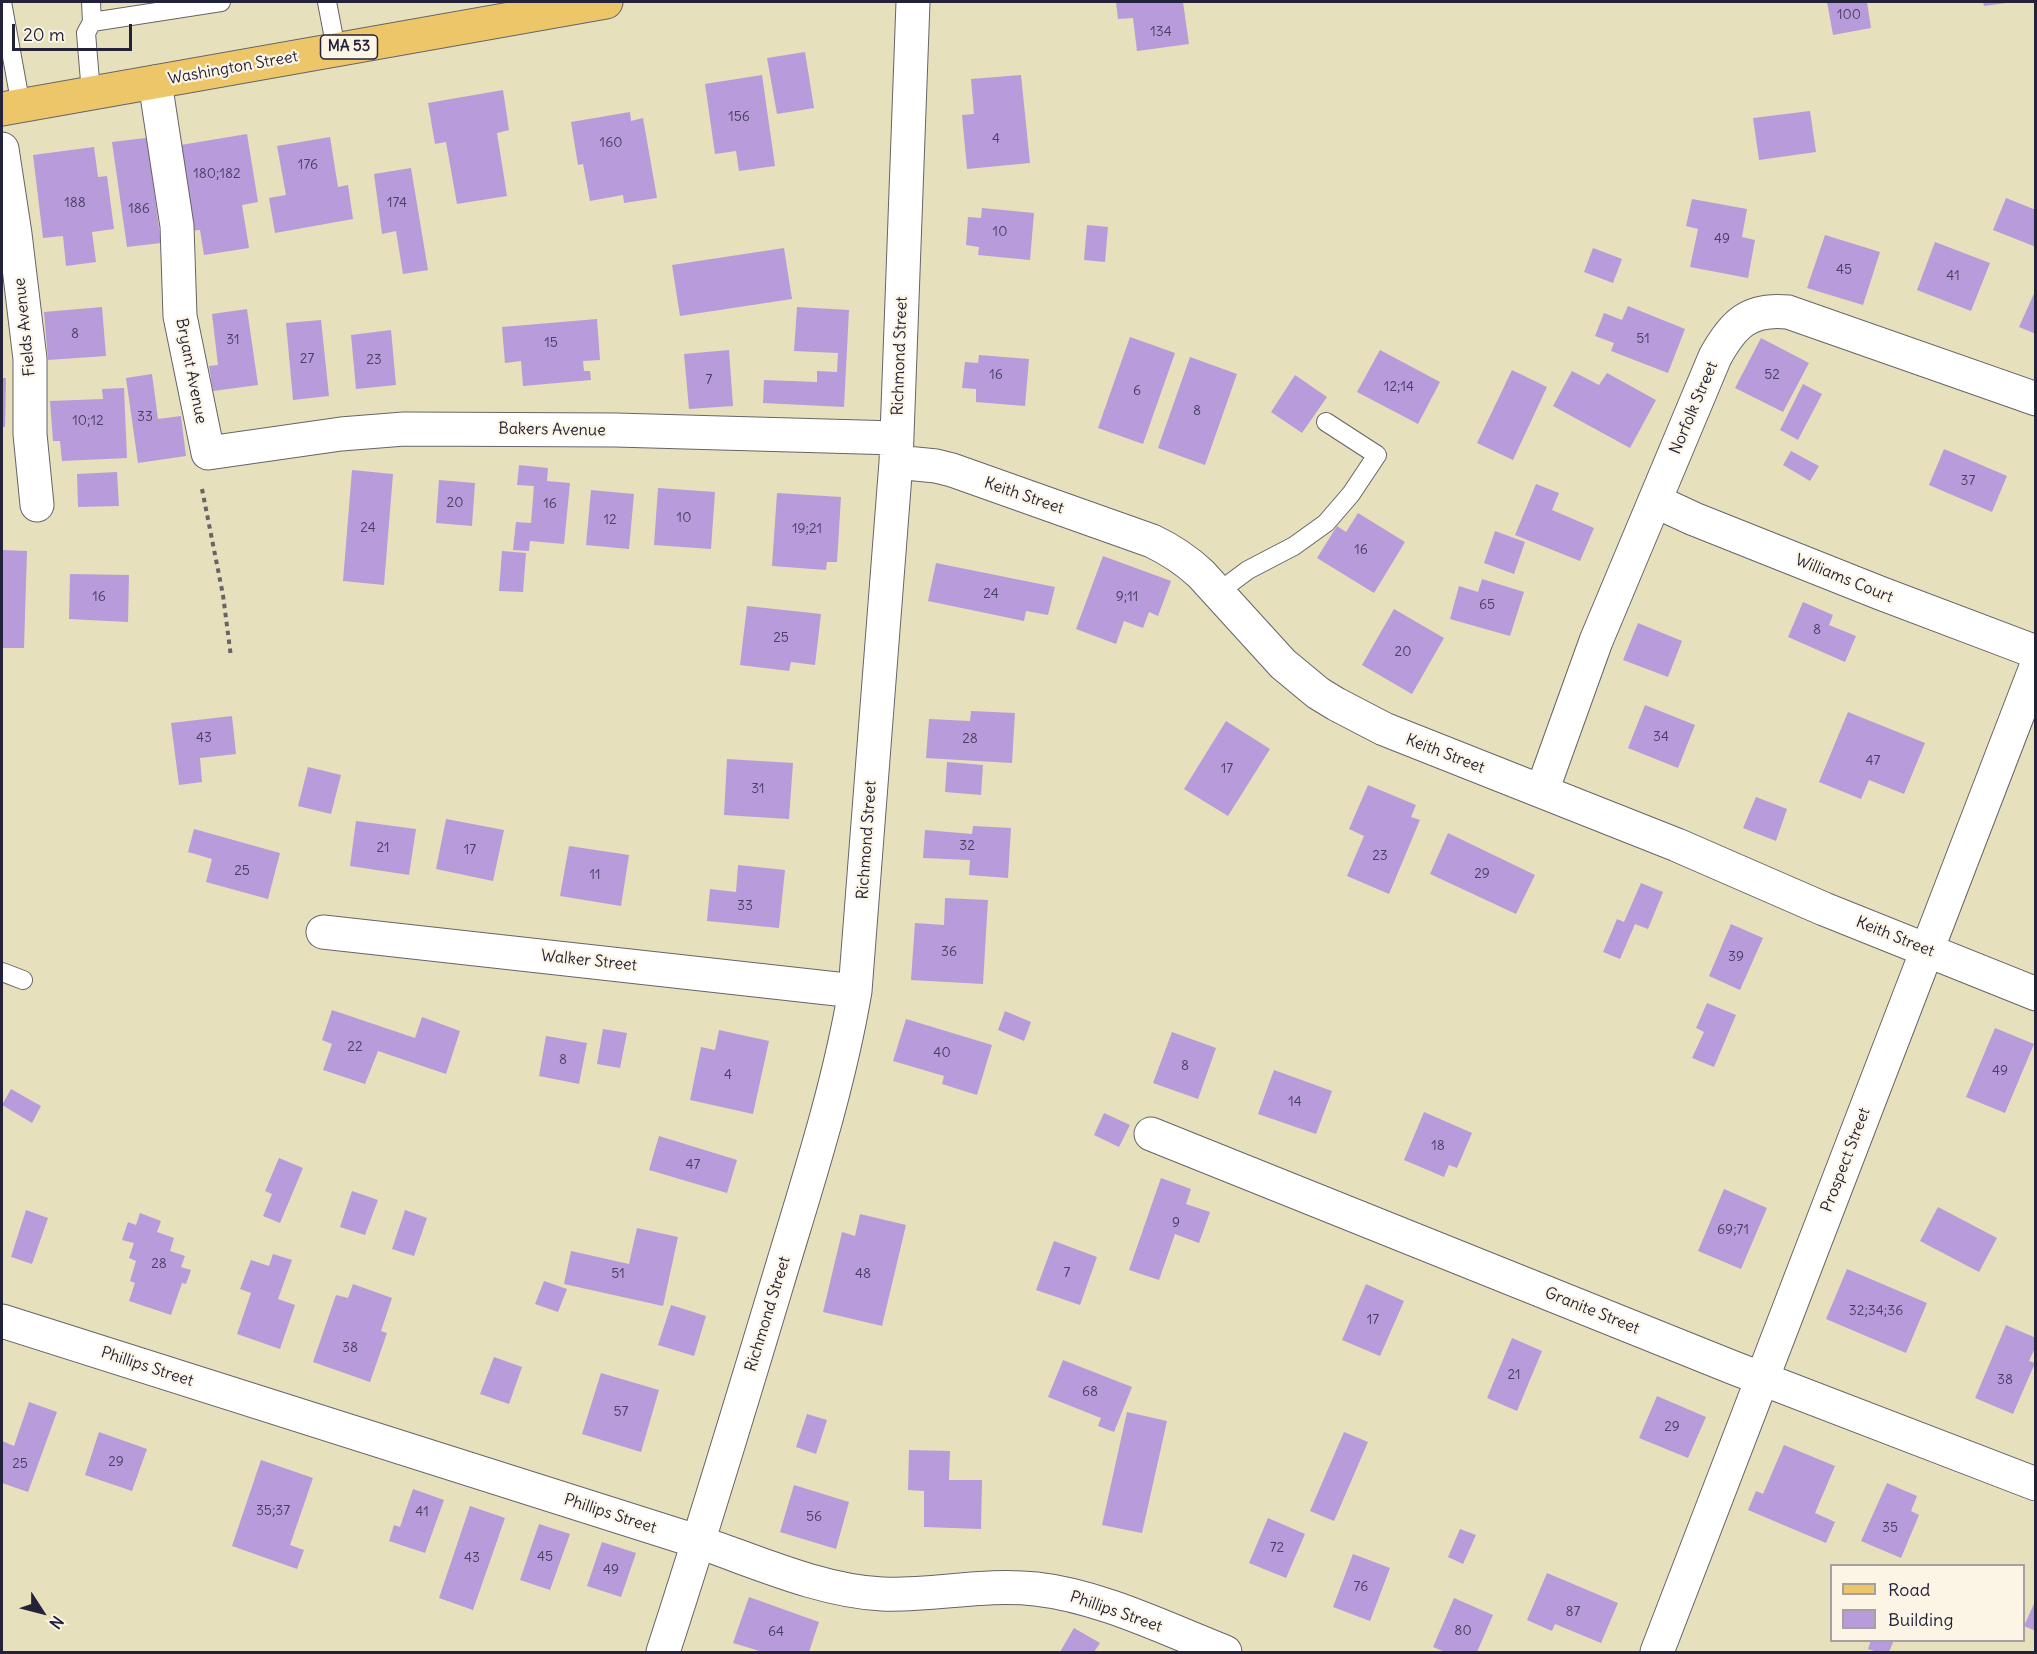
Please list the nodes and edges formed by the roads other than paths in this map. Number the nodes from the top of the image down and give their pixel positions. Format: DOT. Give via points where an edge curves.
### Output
graph roads {
  1 [pos="2,2"];
  2 [pos="90,2"];
  3 [pos="221,2"];
  4 [pos="327,2"];
  5 [pos="606,2"];
  6 [pos="913,2"];
  7 [pos="191,4"];
  8 [pos="92,22"];
  9 [pos="336,49"];
  10 [pos="155,82"];
  11 [pos="91,93"];
  12 [pos="11,108"];
  13 [pos="2,149"];
  14 [pos="2036,399"];
  15 [pos="1326,422"];
  16 [pos="896,450"];
  17 [pos="208,453"];
  18 [pos="1654,501"];
  19 [pos="37,505"];
  20 [pos="1217,592"];
  21 [pos="2036,652"];
  22 [pos="2036,667"];
  23 [pos="1542,791"];
  24 [pos="322,932"];
  25 [pos="1926,950"];
  26 [pos="2,972"];
  27 [pos="23,980"];
  28 [pos="855,991"];
  29 [pos="2036,994"];
  30 [pos="1151,1134"];
  31 [pos="2,1321"];
  32 [pos="1763,1379"];
  33 [pos="2036,1484"];
  34 [pos="699,1542"];
  35 [pos="663,1653"];
  36 [pos="1226,1653"];
  37 [pos="1657,1653"];
  1 -- 12 [label="lane"];
  2 -- 8 [label="lane"];
  3 -- 7 [label="lane"];
  4 -- 9 [label="lane"];
  5 -- 9 [label="main road, Washington Street / MA 53"];
  6 -- 16 [label="street, Richmond Street"];
  7 -- 8 [label="lane"];
  8 -- 11 [label="lane" via="86,33"];
  9 -- 10 [label="main road, Washington Street / MA 53"];
  10 -- 11 [label="main road, Washington Street / MA 53"];
  10 -- 17 [label="street, Bryant Avenue" via="177,226 180,316"];
  11 -- 12 [label="main road, Washington Street / MA 53"];
  13 -- 19 [label="street, Fields Avenue" via="30,359 30,434"];
  14 -- 18 [label="street, Norfolk Street" via="1788,312 1759,313 1734,329 1715,357"];
  15 -- 20 [label="lane" via="1377,456 1326,523"];
  16 -- 17 [label="street, Bakers Avenue" via="596,430 404,429"];
  16 -- 20 [label="street, Keith Street" via="927,465 952,470 1152,541 1186,561"];
  16 -- 28 [label="street, Richmond Street"];
  18 -- 21 [label="street, Williams Court"];
  18 -- 23 [label="street, Norfolk Street" via="1596,640"];
  20 -- 23 [label="street, Keith Street" via="1283,664 1318,693 1406,739"];
  22 -- 25 [label="street, Prospect Street"];
  23 -- 25 [label="street, Keith Street"];
  24 -- 28 [label="street, Walker Street"];
  25 -- 29 [label="street, Keith Street"];
  25 -- 32 [label="street, Prospect Street"];
  26 -- 27 [label="lane"];
  28 -- 34 [label="street, Richmond Street" via="830,1108"];
  30 -- 32 [label="street, Granite Street"];
  31 -- 34 [label="street, Phillips Street"];
  32 -- 33 [label="street, Granite Street"];
  32 -- 37 [label="street, Prospect Street"];
  34 -- 35 [label="street, Richmond Street"];
  34 -- 36 [label="street, Phillips Street" via="808,1579 858,1591 882,1594 1009,1588 1058,1593 1103,1605"];
}
